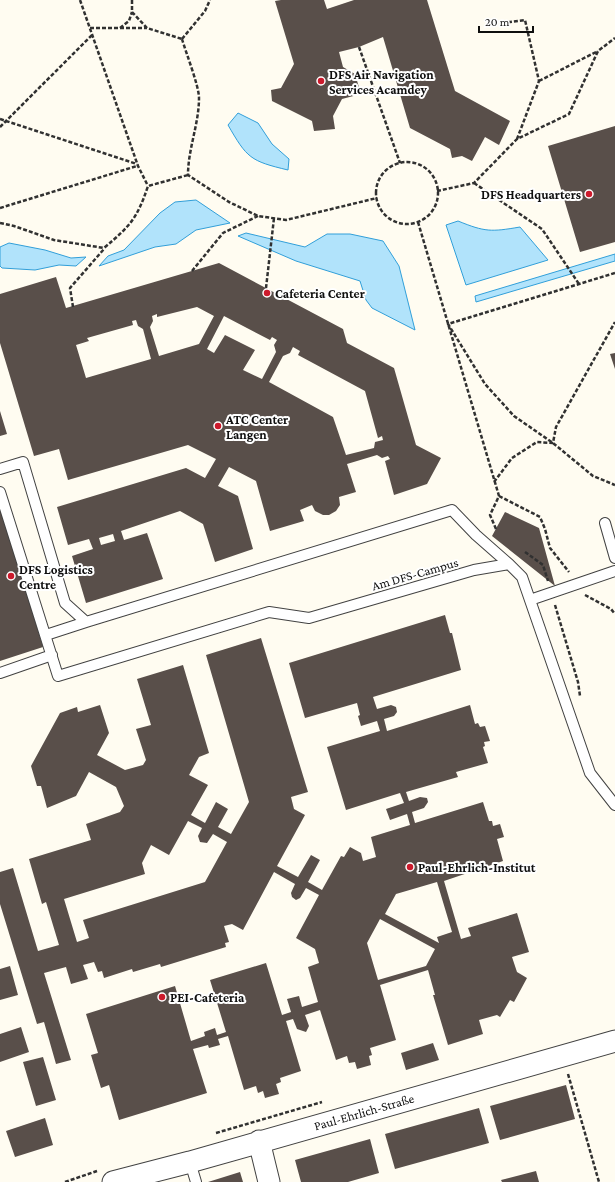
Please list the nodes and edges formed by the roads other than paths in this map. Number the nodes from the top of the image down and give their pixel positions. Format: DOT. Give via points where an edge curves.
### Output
graph roads {
  1 [pos="0,469"];
  2 [pos="0,492"];
  3 [pos="605,523"];
  4 [pos="615,558"];
  5 [pos="509,564"];
  6 [pos="615,571"];
  7 [pos="530,600"];
  8 [pos="86,622"];
  9 [pos="46,635"];
  10 [pos="52,655"];
  11 [pos="0,673"];
  12 [pos="615,805"];
  13 [pos="615,1041"];
  14 [pos="259,1141"];
  15 [pos="190,1162"];
  16 [pos="137,1179"];
  17 [pos="113,1182"];
  18 [pos="196,1182"];
  19 [pos="269,1182"];
  1 -- 8 [label="lane" via="22,462 65,603"];
  2 -- 9 [label="lane"];
  3 -- 4 [label="lane"];
  5 -- 7 [label="lane" via="522,577"];
  5 -- 8 [label="lane" via="452,510"];
  5 -- 10 [label="lane, Am DFS-Campus" via="474,570 309,618 269,612 58,676"];
  6 -- 7 [label="lane"];
  7 -- 12 [label="lane" via="590,773"];
  8 -- 9 [label="lane"];
  9 -- 10 [label="lane"];
  10 -- 11 [label="lane"];
  13 -- 14 [label="street, Paul-Ehrlich-Straße"];
  14 -- 15 [label="street, Paul-Ehrlich-Straße"];
  14 -- 19 [label="street"];
  15 -- 16 [label="street, Paul-Ehrlich-Straße"];
  15 -- 18 [label="lane"];
  16 -- 17 [label="street, Paul-Ehrlich-Straße"];
}
